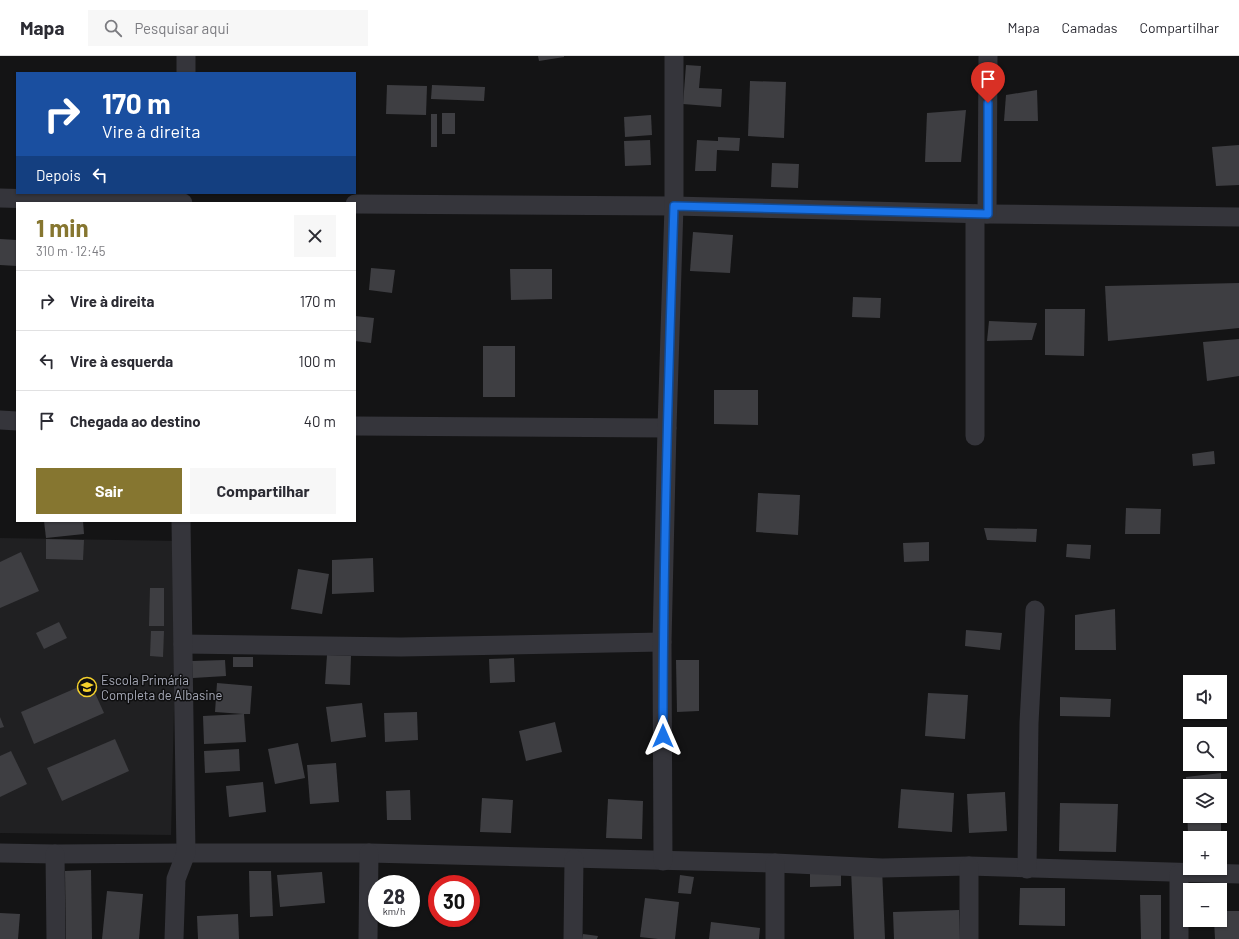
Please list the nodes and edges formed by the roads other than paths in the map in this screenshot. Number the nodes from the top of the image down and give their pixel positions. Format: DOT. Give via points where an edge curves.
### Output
graph roads {
  1 [pos="186,56"];
  2 [pos="674,56"];
  3 [pos="988,56"];
  4 [pos="186,72"];
  5 [pos="0,198"];
  6 [pos="147,202"];
  7 [pos="356,204"];
  8 [pos="674,206"];
  9 [pos="981,214"];
  10 [pos="1239,217"];
  11 [pos="0,420"];
  12 [pos="16,421"];
  13 [pos="356,426"];
  14 [pos="667,428"];
  15 [pos="975,436"];
  16 [pos="181,522"];
  17 [pos="1035,610"];
  18 [pos="662,642"];
  19 [pos="183,644"];
  20 [pos="0,853"];
  21 [pos="186,853"];
  22 [pos="55,854"];
  23 [pos="369,854"];
  24 [pos="574,860"];
  25 [pos="663,861"];
  26 [pos="774,864"];
  27 [pos="969,866"];
  28 [pos="1027,868"];
  29 [pos="1180,874"];
  30 [pos="1239,874"];
  31 [pos="56,939"];
  32 [pos="174,939"];
  33 [pos="368,939"];
  34 [pos="573,939"];
  35 [pos="774,939"];
  36 [pos="969,939"];
  37 [pos="1179,939"];
  1 -- 4 [label="street"];
  2 -- 8 [label="street"];
  3 -- 9 [label="street"];
  5 -- 6 [label="street"];
  7 -- 8 [label="street"];
  8 -- 9 [label="street"];
  8 -- 14 [label="street"];
  9 -- 10 [label="street"];
  9 -- 15 [label="street"];
  11 -- 12 [label="street"];
  13 -- 14 [label="street"];
  14 -- 18 [label="street"];
  16 -- 19 [label="street"];
  17 -- 28 [label="street" via="1029,723"];
  18 -- 19 [label="street" via="401,647"];
  18 -- 25 [label="street"];
  19 -- 21 [label="street"];
  20 -- 22 [label="street"];
  21 -- 22 [label="street"];
  21 -- 23 [label="street"];
  21 -- 32 [label="street" via="176,879"];
  22 -- 31 [label="street"];
  23 -- 24 [label="street"];
  23 -- 33 [label="street"];
  24 -- 25 [label="street"];
  24 -- 34 [label="street"];
  25 -- 26 [label="street"];
  26 -- 27 [label="street" via="882,868"];
  26 -- 35 [label="street"];
  27 -- 28 [label="street"];
  27 -- 36 [label="street"];
  28 -- 29 [label="street"];
  29 -- 30 [label="street"];
  29 -- 37 [label="street"];
}
